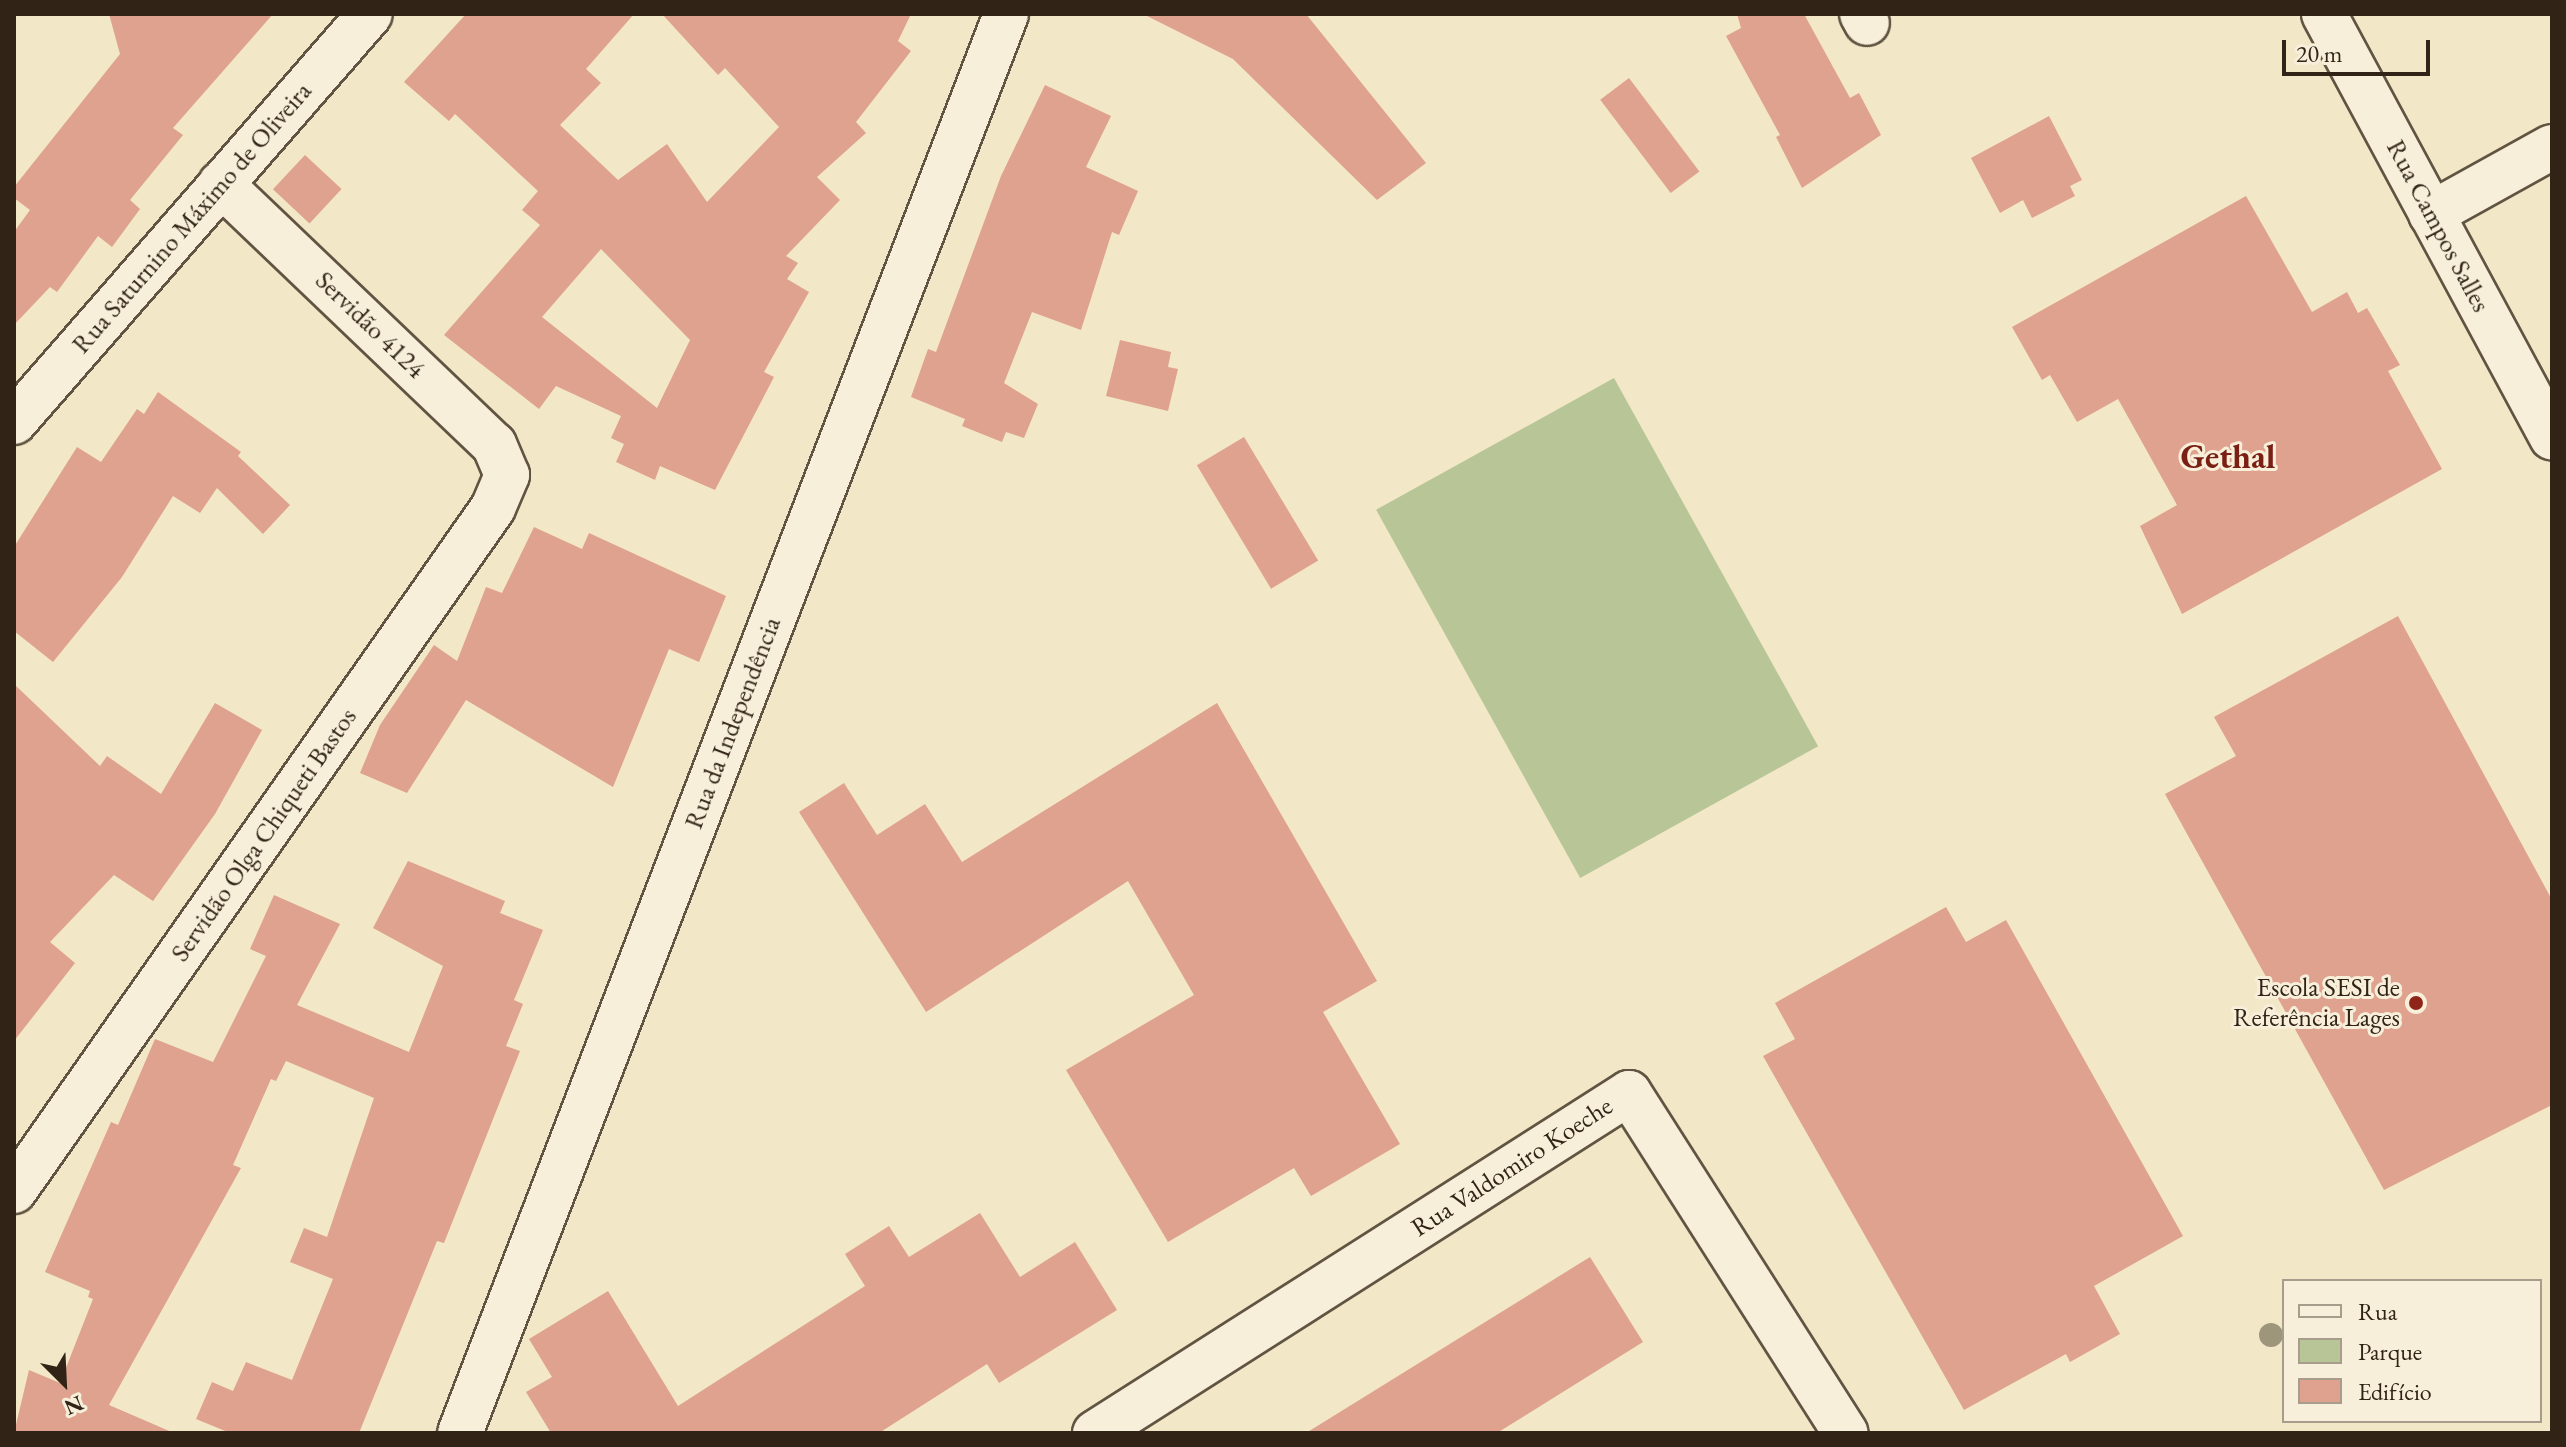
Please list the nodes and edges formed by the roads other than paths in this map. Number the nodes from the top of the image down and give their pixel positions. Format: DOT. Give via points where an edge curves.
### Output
graph roads {
  1 [pos="370,14"];
  2 [pos="1006,14"];
  3 [pos="2324,14"];
  4 [pos="2552,147"];
  5 [pos="221,184"];
  6 [pos="2431,214"];
  7 [pos="14,422"];
  8 [pos="2552,438"];
  9 [pos="507,475"];
  10 [pos="14,1191"];
  11 [pos="460,1433"];
  12 [pos="1095,1433"];
  13 [pos="1846,1433"];
  1 -- 5 [label="street, Rua Saturnino Máximo de Oliveira"];
  2 -- 11 [label="street, Rua da Independência"];
  3 -- 6 [label="street, Rua Campos Salles"];
  4 -- 6 [label="street"];
  5 -- 7 [label="street, Rua Saturnino Máximo de Oliveira"];
  5 -- 9 [label="street, Servidão 4124" via="494,445"];
  6 -- 8 [label="street, Rua Campos Salles"];
  9 -- 10 [label="street, Servidão Olga Chiqueti Bastos" via="493,508"];
  12 -- 13 [label="street, Rua Valdomiro Koeche" via="1629,1093"];
}
